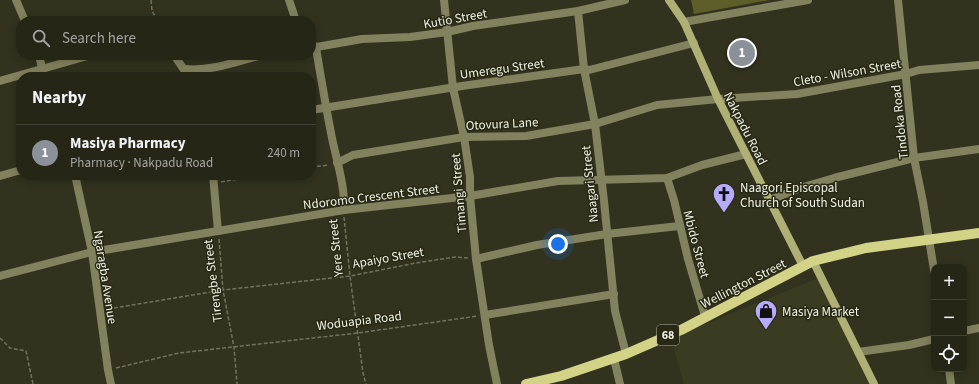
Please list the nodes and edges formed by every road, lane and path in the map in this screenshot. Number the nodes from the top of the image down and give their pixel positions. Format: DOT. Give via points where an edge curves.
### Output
graph roads {
  1 [pos="16,0"];
  2 [pos="151,0"];
  3 [pos="289,0"];
  4 [pos="444,0"];
  5 [pos="626,0"];
  6 [pos="670,0"];
  7 [pos="808,0"];
  8 [pos="898,0"];
  9 [pos="578,11"];
  10 [pos="23,16"];
  11 [pos="155,16"];
  12 [pos="294,16"];
  13 [pos="684,22"];
  14 [pos="447,32"];
  15 [pos="694,43"];
  16 [pos="316,46"];
  17 [pos="40,60"];
  18 [pos="78,60"];
  19 [pos="178,60"];
  20 [pos="243,60"];
  21 [pos="316,60"];
  22 [pos="979,65"];
  23 [pos="185,69"];
  24 [pos="584,69"];
  25 [pos="43,72"];
  26 [pos="46,72"];
  27 [pos="186,72"];
  28 [pos="906,74"];
  29 [pos="16,78"];
  30 [pos="0,81"];
  31 [pos="452,88"];
  32 [pos="718,99"];
  33 [pos="326,108"];
  34 [pos="316,109"];
  35 [pos="595,124"];
  36 [pos="464,137"];
  37 [pos="979,149"];
  38 [pos="746,154"];
  39 [pos="914,158"];
  40 [pos="338,163"];
  41 [pos="316,166"];
  42 [pos="16,171"];
  43 [pos="0,176"];
  44 [pos="667,178"];
  45 [pos="601,179"];
  46 [pos="76,180"];
  47 [pos="213,180"];
  48 [pos="470,196"];
  49 [pos="770,200"];
  50 [pos="344,210"];
  51 [pos="679,226"];
  52 [pos="218,231"];
  53 [pos="979,233"];
  54 [pos="607,234"];
  55 [pos="930,240"];
  56 [pos="92,252"];
  57 [pos="476,259"];
  58 [pos="813,261"];
  59 [pos="933,264"];
  60 [pos="803,266"];
  61 [pos="0,276"];
  62 [pos="350,276"];
  63 [pos="223,290"];
  64 [pos="614,294"];
  65 [pos="100,310"];
  66 [pos="485,315"];
  67 [pos="705,316"];
  68 [pos="979,328"];
  69 [pos="967,330"];
  70 [pos="358,333"];
  71 [pos="0,338"];
  72 [pos="931,340"];
  73 [pos="234,347"];
  74 [pos="858,352"];
  75 [pos="626,354"];
  76 [pos="614,359"];
  77 [pos="108,370"];
  78 [pos="949,372"];
  79 [pos="33,384"];
  80 [pos="111,384"];
  81 [pos="237,384"];
  82 [pos="366,384"];
  83 [pos="497,384"];
  84 [pos="526,384"];
  85 [pos="620,384"];
  86 [pos="874,384"];
  87 [pos="951,384"];
  1 -- 10 [label="street"];
  2 -- 11 [label="path"];
  3 -- 12 [label="street"];
  4 -- 14 [label="street, Timangi Street"];
  5 -- 9 [label="street, Kutio Street"];
  6 -- 13 [label="street, Nakpadu Road"];
  7 -- 13 [label="street"];
  8 -- 28 [label="street, Tindoka Road"];
  9 -- 14 [label="street, Kutio Street"];
  9 -- 24 [label="street, Naagari Street"];
  13 -- 15 [label="street, Nakpadu Road"];
  14 -- 16 [label="street, Kutio Street"];
  14 -- 31 [label="street, Timangi Street"];
  15 -- 24 [label="street, Umeregu Street" via="589,70"];
  15 -- 32 [label="street, Nakpadu Road"];
  17 -- 25 [label="street"];
  18 -- 26 [label="street"];
  19 -- 23 [label="street"];
  20 -- 23 [label="street" via="213,68"];
  21 -- 33 [label="street, Yere Street"];
  22 -- 28 [label="street, Cleto - Wilson Street" via="919,70"];
  23 -- 27 [label="street"];
  24 -- 31 [label="street, Umeregu Street"];
  24 -- 35 [label="street, Naagari Street"];
  28 -- 32 [label="street, Cleto - Wilson Street" via="796,94"];
  28 -- 39 [label="street, Tindoka Road"];
  29 -- 30 [label="street"];
  31 -- 33 [label="street, Umeregu Street"];
  31 -- 36 [label="street, Timangi Street"];
  32 -- 35 [label="street, Otovura Lane" via="657,105"];
  32 -- 38 [label="street, Nakpadu Road"];
  33 -- 34 [label="street, Umeregu Street"];
  33 -- 40 [label="street, Yere Street"];
  35 -- 36 [label="street, Otovura Lane" via="526,136"];
  35 -- 45 [label="street, Naagari Street"];
  36 -- 40 [label="street, Otovura Lane" via="353,156"];
  36 -- 48 [label="street, Timangi Street"];
  37 -- 39 [label="street"];
  38 -- 44 [label="street, Ndoromo Crescent Street" via="702,165"];
  38 -- 49 [label="street, Nakpadu Road"];
  39 -- 49 [label="street" via="834,178"];
  39 -- 55 [label="street, Tindoka Road"];
  40 -- 41 [label="path"];
  40 -- 50 [label="street, Yere Street"];
  42 -- 43 [label="street"];
  44 -- 45 [label="street, Ndoromo Crescent Street"];
  44 -- 51 [label="street, Mbido Street"];
  45 -- 48 [label="street, Ndoromo Crescent Street" via="558,181"];
  45 -- 54 [label="street, Naagari Street"];
  46 -- 56 [label="street, Ngaragba Avenue"];
  47 -- 52 [label="street, Tirengbe Street"];
  48 -- 50 [label="street, Ndoromo Crescent Street"];
  48 -- 57 [label="street, Timangi Street"];
  49 -- 60 [label="street, Nakpadu Road"];
  50 -- 52 [label="street, Ndoromo Crescent Street"];
  50 -- 62 [label="path, Yere Street"];
  51 -- 54 [label="street"];
  51 -- 67 [label="street, Mbido Street"];
  52 -- 56 [label="street, Ndoromo Crescent Street"];
  52 -- 63 [label="path, Tirengbe Street"];
  53 -- 55 [label="main road, Wellington Street / 68"];
  54 -- 57 [label="street" via="537,245"];
  54 -- 64 [label="street, Naagari Street"];
  55 -- 58 [label="main road, Wellington Street / 68" via="866,248"];
  55 -- 59 [label="street, Tindoka Road"];
  56 -- 61 [label="street, Ndoromo Crescent Street"];
  56 -- 65 [label="street, Ngaragba Avenue"];
  57 -- 62 [label="path, Apaiyo Street" via="447,258"];
  57 -- 66 [label="street, Timangi Street"];
  58 -- 60 [label="main road, Wellington Street / 68"];
  58 -- 74 [label="street"];
  60 -- 67 [label="main road, Wellington Street / 68"];
  62 -- 63 [label="path, Apaiyo Street"];
  62 -- 70 [label="path, Yere Street"];
  63 -- 65 [label="path, Apaiyo Street"];
  63 -- 73 [label="path, Tirengbe Street"];
  64 -- 66 [label="street"];
  64 -- 75 [label="street, Naagari Street" via="615,311"];
  65 -- 77 [label="street, Ngaragba Avenue"];
  66 -- 70 [label="path, Woduapia Road"];
  66 -- 83 [label="street, Timangi Street"];
  67 -- 75 [label="main road, Wellington Street / 68" via="681,330"];
  68 -- 69 [label="street"];
  70 -- 73 [label="path, Woduapia Road"];
  70 -- 82 [label="path, Yere Street"];
  71 -- 79 [label="path" via="10,348 26,351"];
  72 -- 74 [label="street"];
  73 -- 77 [label="path, Woduapia Road" via="179,353"];
  73 -- 81 [label="path, Tirengbe Street"];
  74 -- 86 [label="street"];
  75 -- 76 [label="main road, Wellington Street / 68"];
  76 -- 84 [label="main road, Wellington Street / 68"];
  76 -- 85 [label="street"];
  77 -- 80 [label="street, Ngaragba Avenue"];
  78 -- 87 [label="street"];
}
